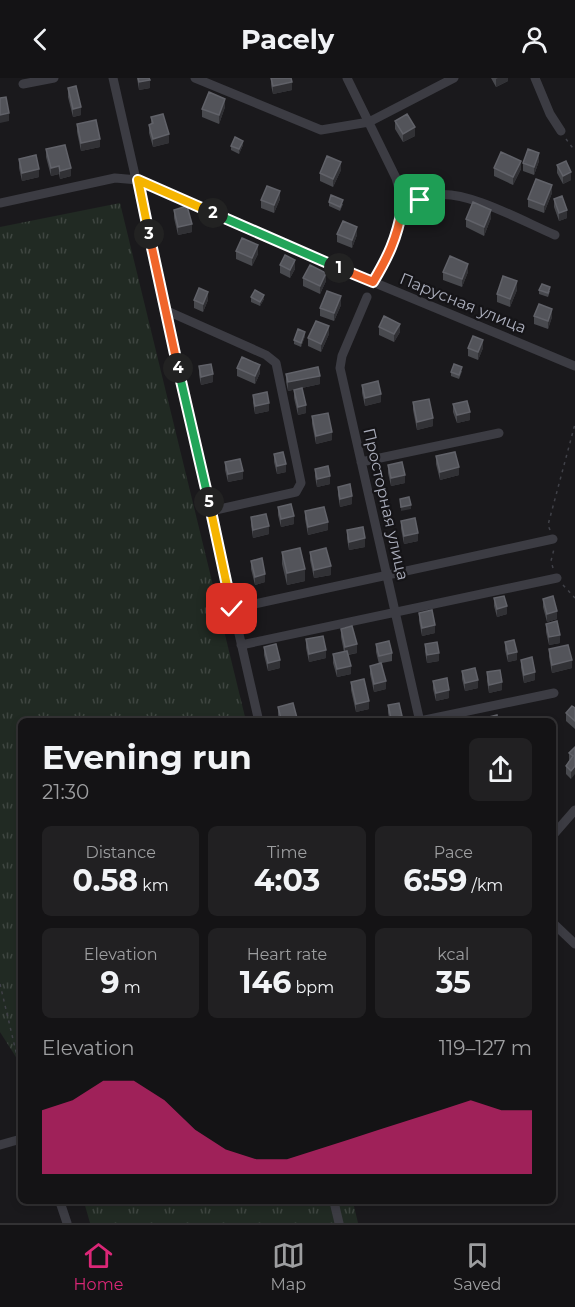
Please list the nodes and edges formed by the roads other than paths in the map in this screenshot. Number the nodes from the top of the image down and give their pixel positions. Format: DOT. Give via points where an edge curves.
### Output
graph roads {
  1 [pos="54,78"];
  2 [pos="113,78"];
  3 [pos="195,78"];
  4 [pos="347,78"];
  5 [pos="454,78"];
  6 [pos="535,78"];
  7 [pos="23,84"];
  8 [pos="369,122"];
  9 [pos="561,131"];
  10 [pos="138,180"];
  11 [pos="0,203"];
  12 [pos="402,209"];
  13 [pos="555,235"];
  14 [pos="373,282"];
  15 [pos="367,297"];
  16 [pos="165,310"];
  17 [pos="575,366"];
  18 [pos="499,433"];
  19 [pos="361,462"];
  20 [pos="211,511"];
  21 [pos="553,539"];
  22 [pos="387,574"];
  23 [pos="557,578"];
  24 [pos="232,609"];
  25 [pos="396,612"];
  26 [pos="241,645"];
  27 [pos="554,693"];
  28 [pos="258,718"];
  29 [pos="419,718"];
  30 [pos="434,718"];
  31 [pos="575,810"];
  32 [pos="556,832"];
  33 [pos="556,926"];
  34 [pos="575,944"];
  35 [pos="18,1140"];
  36 [pos="0,1145"];
  37 [pos="61,1204"];
  38 [pos="334,1204"];
  39 [pos="67,1223"];
  40 [pos="339,1223"];
  1 -- 7 [label="street"];
  2 -- 10 [label="street"];
  3 -- 8 [label="street" via="321,130"];
  4 -- 8 [label="street"];
  5 -- 8 [label="street"];
  6 -- 9 [label="street"];
  8 -- 12 [label="street" via="396,178"];
  10 -- 11 [label="street, Парусная улица" via="115,178"];
  10 -- 14 [label="street, Парусная улица"];
  10 -- 16 [label="street"];
  12 -- 13 [label="street" via="437,195 469,198"];
  12 -- 14 [label="street" via="391,252"];
  14 -- 17 [label="street, Парусная улица"];
  15 -- 19 [label="street, Просторная улица" via="340,368"];
  16 -- 20 [label="street"];
  16 -- 20 [label="street" via="276,363 301,483 296,492"];
  18 -- 19 [label="street"];
  19 -- 22 [label="street, Просторная улица"];
  20 -- 24 [label="street"];
  21 -- 22 [label="street"];
  22 -- 24 [label="street"];
  22 -- 25 [label="street, Просторная улица"];
  23 -- 25 [label="street"];
  24 -- 26 [label="street"];
  25 -- 26 [label="street"];
  25 -- 29 [label="street, Просторная улица"];
  26 -- 28 [label="street"];
  27 -- 30 [label="street"];
  31 -- 32 [label="street"];
  33 -- 34 [label="street"];
  35 -- 36 [label="street"];
  37 -- 39 [label="street"];
  38 -- 40 [label="street"];
}
